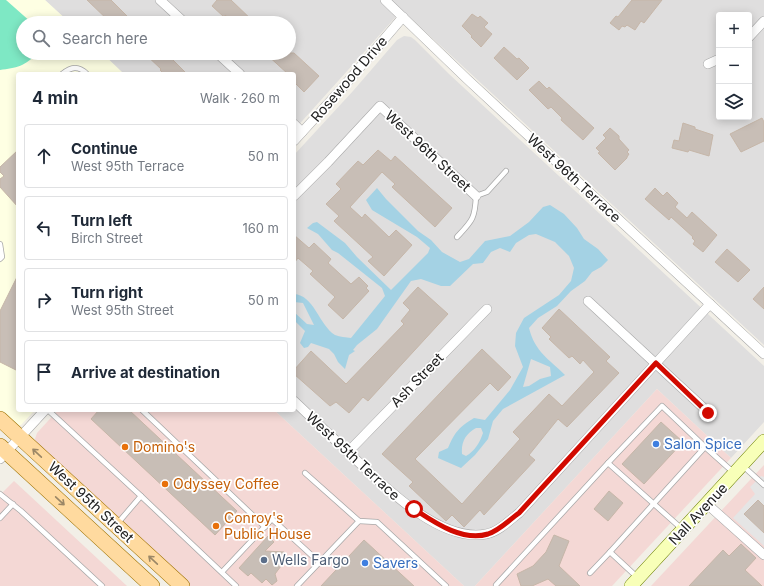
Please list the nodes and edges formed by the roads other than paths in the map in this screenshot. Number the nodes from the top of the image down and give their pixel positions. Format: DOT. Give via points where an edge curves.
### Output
graph roads {
  1 [pos="160,0"];
  2 [pos="386,0"];
  3 [pos="177,16"];
  4 [pos="403,17"];
  5 [pos="764,21"];
  6 [pos="752,34"];
  7 [pos="225,60"];
  8 [pos="716,60"];
  9 [pos="708,64"];
  10 [pos="64,72"];
  11 [pos="84,72"];
  12 [pos="238,72"];
  13 [pos="296,126"];
  14 [pos="302,132"];
  15 [pos="296,139"];
  16 [pos="506,171"];
  17 [pos="296,194"];
  18 [pos="476,196"];
  19 [pos="457,237"];
  20 [pos="0,244"];
  21 [pos="0,259"];
  22 [pos="588,301"];
  23 [pos="710,304"];
  24 [pos="487,309"];
  25 [pos="764,354"];
  26 [pos="656,363"];
  27 [pos="296,403"];
  28 [pos="43,412"];
  29 [pos="50,412"];
  30 [pos="144,412"];
  31 [pos="708,413"];
  32 [pos="0,418"];
  33 [pos="20,437"];
  34 [pos="764,442"];
  35 [pos="706,448"];
  36 [pos="2,452"];
  37 [pos="348,452"];
  38 [pos="608,464"];
  39 [pos="738,469"];
  40 [pos="305,472"];
  41 [pos="764,485"];
  42 [pos="0,494"];
  43 [pos="141,496"];
  44 [pos="654,503"];
  45 [pos="13,504"];
  46 [pos="707,504"];
  47 [pos="0,518"];
  48 [pos="359,521"];
  49 [pos="116,525"];
  50 [pos="265,527"];
  51 [pos="682,530"];
  52 [pos="610,552"];
  53 [pos="764,555"];
  54 [pos="319,562"];
  55 [pos="222,572"];
  56 [pos="590,573"];
  57 [pos="635,582"];
  58 [pos="102,586"];
  59 [pos="152,586"];
  60 [pos="182,586"];
  61 [pos="236,586"];
  62 [pos="297,586"];
  63 [pos="446,586"];
  64 [pos="496,586"];
  1 -- 3 [label="street"];
  2 -- 4 [label="street, West 96th Terrace"];
  4 -- 14 [label="street, Rosewood Drive"];
  4 -- 23 [label="street, West 96th Terrace"];
  5 -- 6 [label="street"];
  7 -- 12 [label="street"];
  8 -- 9 [label="street"];
  10 -- 11 [label="lane" via="75,67"];
  13 -- 14 [label="street"];
  14 -- 15 [label="street, Rosewood Drive"];
  16 -- 18 [label="lane" via="487,192"];
  17 -- 18 [label="street, West 96th Street" via="380,106"];
  18 -- 19 [label="lane" via="473,219"];
  20 -- 21 [label="lane"];
  22 -- 26 [label="street"];
  23 -- 25 [label="street, West 96th Terrace"];
  23 -- 26 [label="street"];
  24 -- 37 [label="street, Ash Street"];
  26 -- 31 [label="street"];
  26 -- 37 [label="street, West 95th Terrace" via="519,513 488,534 472,535 454,531 431,520 398,498"];
  27 -- 37 [label="street, West 95th Terrace"];
  28 -- 33 [label="street"];
  29 -- 43 [label="lane"];
  30 -- 50 [label="lane"];
  32 -- 33 [label="main road, West 95th Street"];
  33 -- 36 [label="street"];
  49 -- 33 [label="main road, West 95th Street, one-way"];
  34 -- 39 [label="main road, Nall Avenue"];
  35 -- 38 [label="lane" via="662,406"];
  35 -- 39 [label="lane"];
  35 -- 44 [label="lane"];
  36 -- 59 [label="main road, West 95th Street, one-way"];
  38 -- 44 [label="lane"];
  38 -- 64 [label="lane"];
  39 -- 41 [label="lane"];
  39 -- 46 [label="main road, Nall Avenue"];
  40 -- 48 [label="lane"];
  42 -- 45 [label="lane"];
  43 -- 49 [label="lane"];
  43 -- 55 [label="lane"];
  44 -- 51 [label="lane"];
  44 -- 52 [label="lane"];
  45 -- 47 [label="lane"];
  45 -- 58 [label="lane"];
  46 -- 51 [label="main road, Nall Avenue"];
  46 -- 53 [label="street"];
  48 -- 54 [label="lane"];
  48 -- 63 [label="lane" via="377,522"];
  60 -- 49 [label="main road, West 95th Street, one-way"];
  50 -- 54 [label="lane" via="272,519"];
  50 -- 55 [label="lane"];
  51 -- 57 [label="main road, Nall Avenue"];
  52 -- 56 [label="lane"];
  52 -- 57 [label="lane"];
  54 -- 62 [label="lane"];
  55 -- 61 [label="lane"];
}
